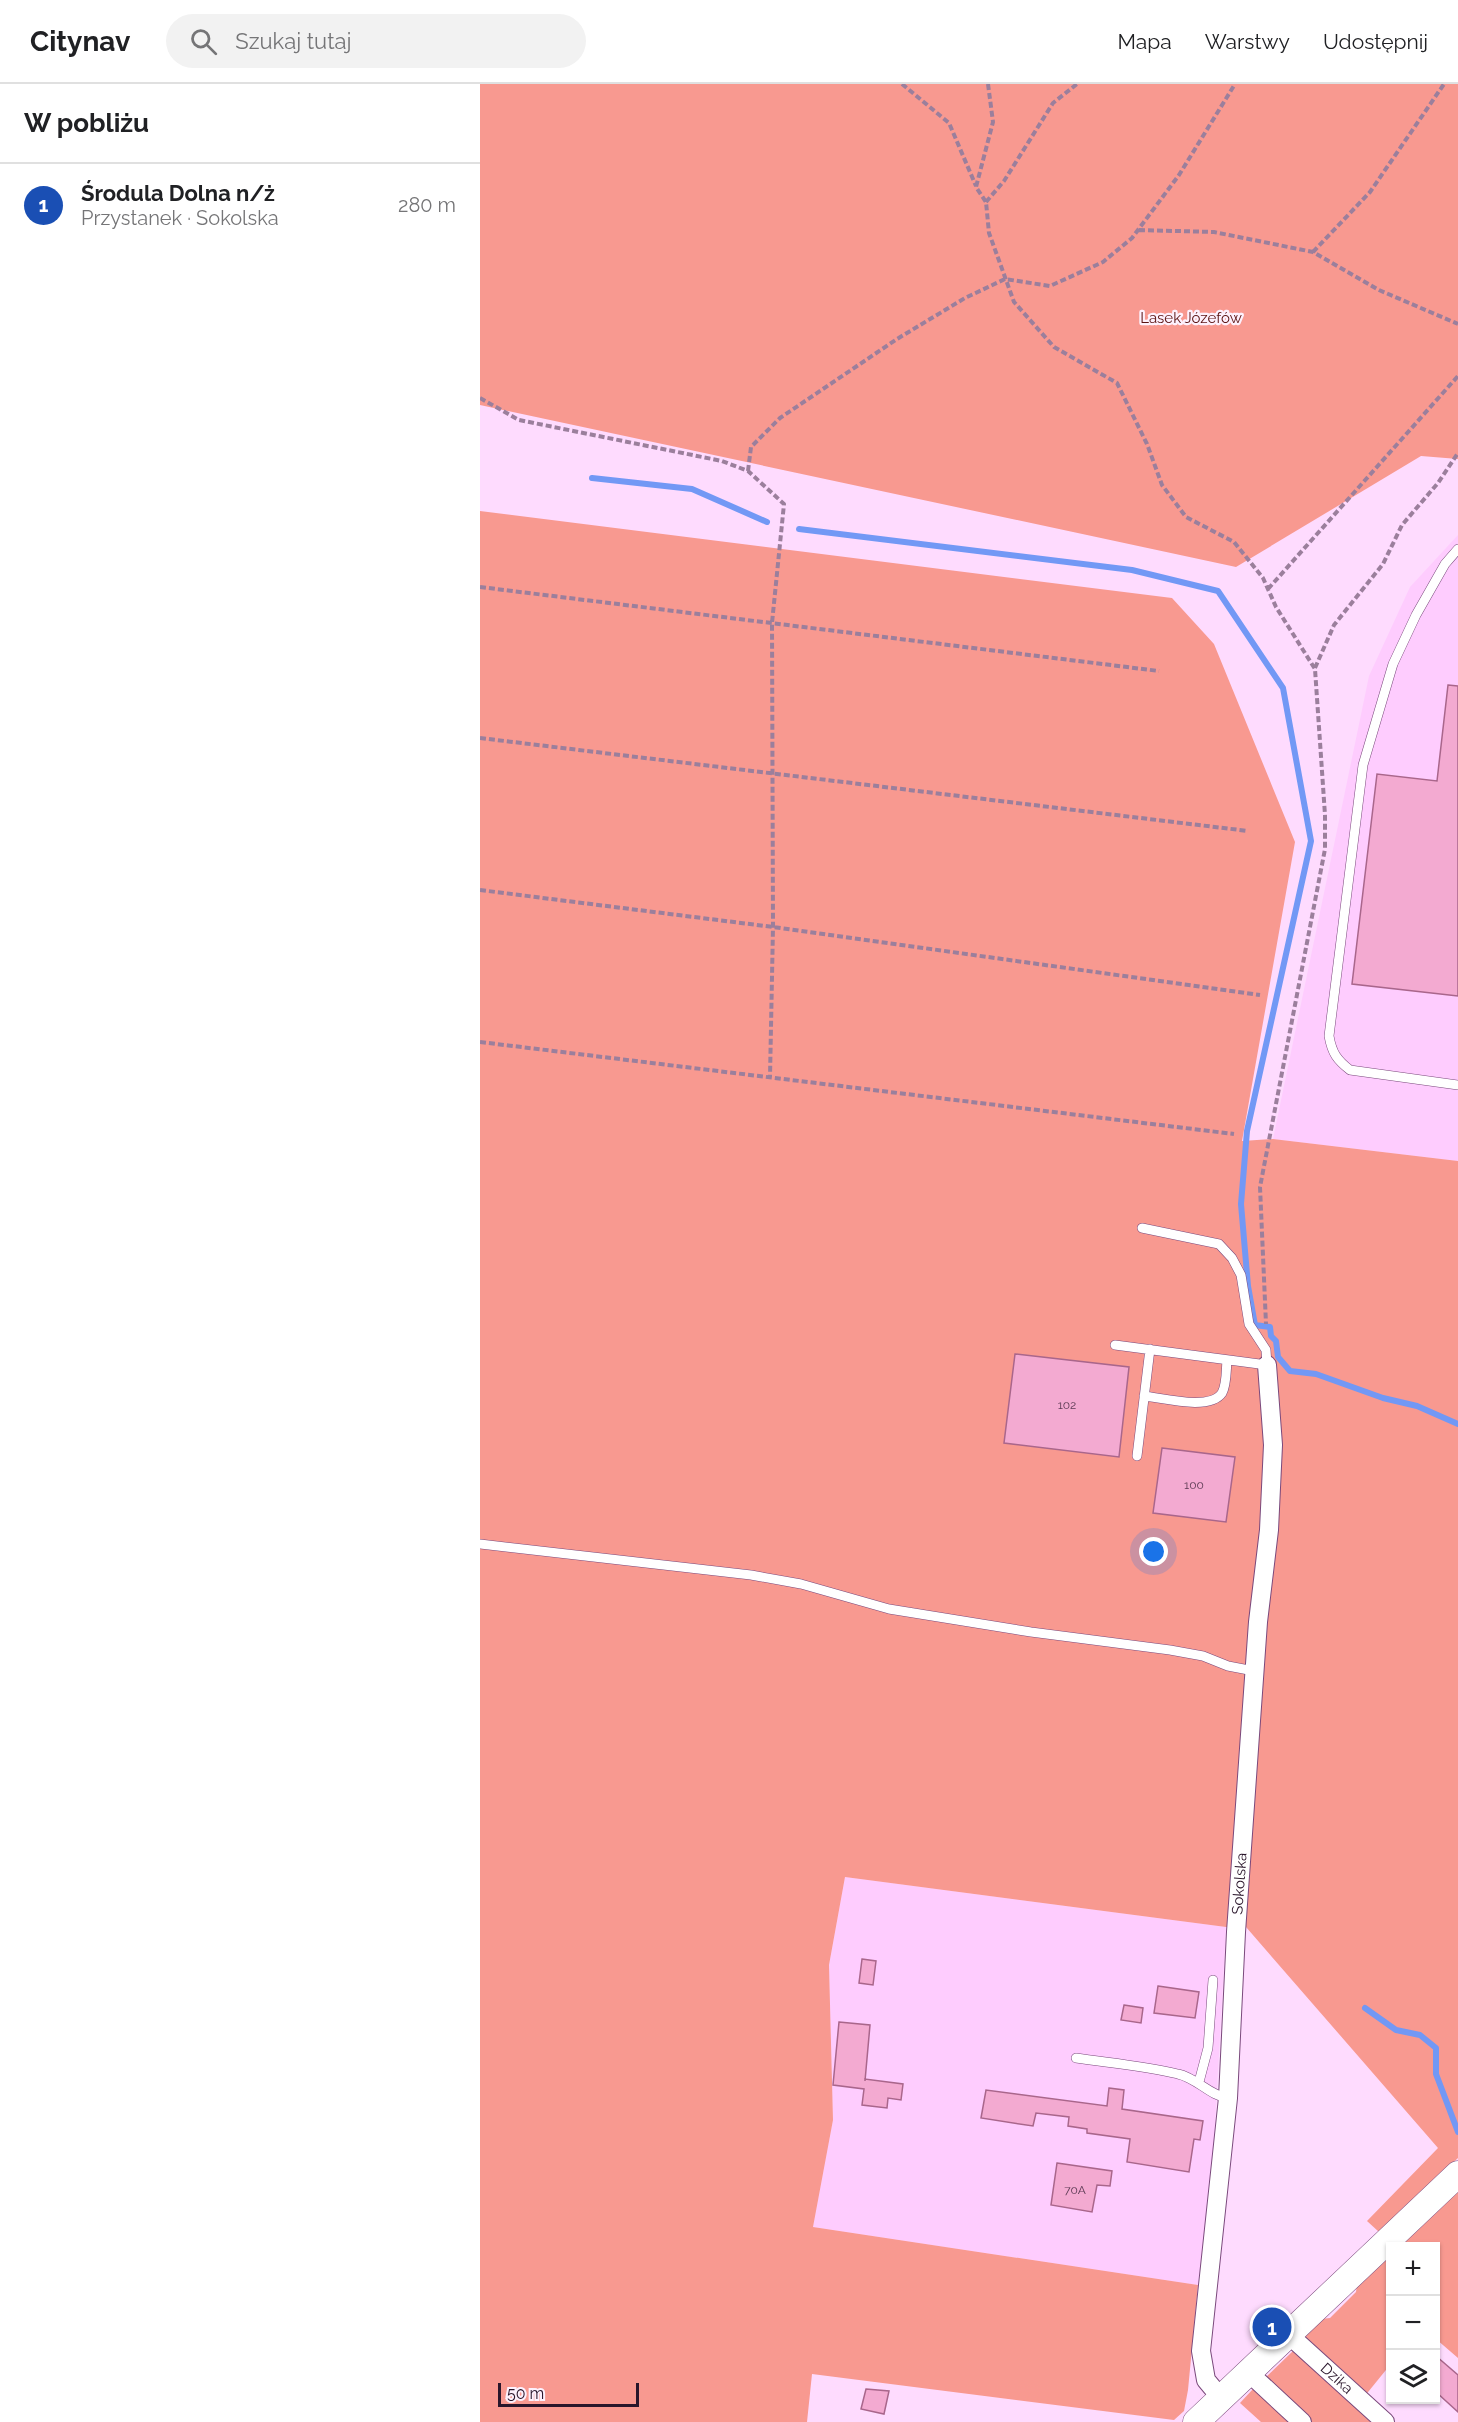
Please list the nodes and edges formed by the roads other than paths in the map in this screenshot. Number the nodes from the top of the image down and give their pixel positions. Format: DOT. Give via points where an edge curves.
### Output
graph roads {
  1 [pos="1458,549"];
  2 [pos="1458,1085"];
  3 [pos="1142,1228"];
  4 [pos="1115,1345"];
  5 [pos="1150,1349"];
  6 [pos="1227,1360"];
  7 [pos="1267,1365"];
  8 [pos="1144,1396"];
  9 [pos="1137,1456"];
  10 [pos="480,1544"];
  11 [pos="1254,1671"];
  12 [pos="1213,1980"];
  13 [pos="1076,2058"];
  14 [pos="1199,2082"];
  15 [pos="1228,2098"];
  16 [pos="1458,2174"];
  17 [pos="1288,2334"];
  18 [pos="1248,2372"];
  19 [pos="1221,2398"];
  20 [pos="1196,2422"];
  21 [pos="1302,2422"];
  22 [pos="1385,2422"];
  1 -- 2 [label="lane" via="1416,615 1393,664 1363,765 1329,1036 1332,1051 1350,1070"];
  3 -- 7 [label="lane" via="1219,1244 1232,1258 1241,1275 1249,1324 1266,1350"];
  4 -- 5 [label="lane"];
  5 -- 6 [label="lane"];
  5 -- 8 [label="lane"];
  6 -- 7 [label="lane"];
  6 -- 8 [label="lane" via="1224,1391 1217,1399 1199,1403"];
  7 -- 11 [label="street, Sokolska" via="1274,1445"];
  8 -- 9 [label="lane"];
  10 -- 11 [label="lane" via="751,1575 801,1584 889,1609 1170,1650"];
  11 -- 15 [label="street, Sokolska"];
  12 -- 14 [label="lane" via="1208,2048"];
  13 -- 14 [label="lane" via="1180,2074"];
  14 -- 15 [label="lane" via="1219,2097"];
  15 -- 19 [label="street, Sokolska" via="1201,2351 1206,2380"];
  16 -- 17 [label="street"];
  17 -- 18 [label="street"];
  17 -- 22 [label="street, Dzika"];
  18 -- 19 [label="street"];
  18 -- 21 [label="street"];
  19 -- 20 [label="street"];
}
